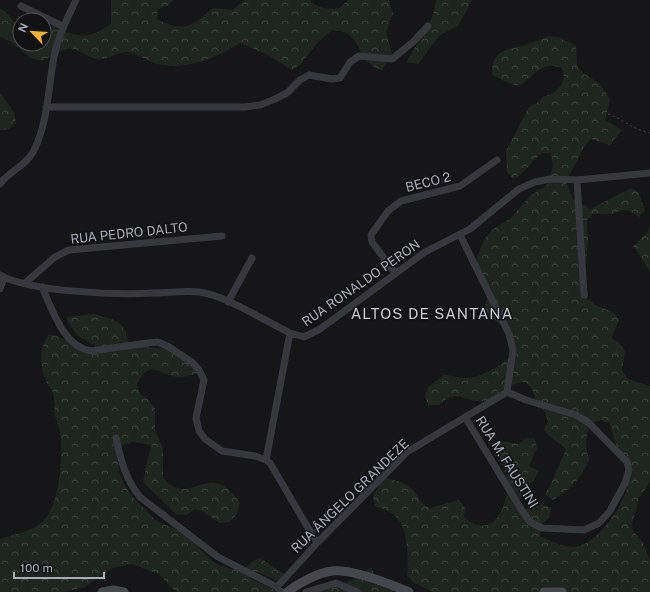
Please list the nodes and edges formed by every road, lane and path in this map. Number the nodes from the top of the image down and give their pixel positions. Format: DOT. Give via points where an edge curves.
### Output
graph roads {
  1 [pos="76,0"];
  2 [pos="21,6"];
  3 [pos="62,26"];
  4 [pos="428,26"];
  5 [pos="46,108"];
  6 [pos="608,114"];
  7 [pos="650,133"];
  8 [pos="497,160"];
  9 [pos="650,173"];
  10 [pos="578,180"];
  11 [pos="0,184"];
  12 [pos="460,235"];
  13 [pos="222,236"];
  14 [pos="252,258"];
  15 [pos="395,273"];
  16 [pos="2,276"];
  17 [pos="25,283"];
  18 [pos="42,288"];
  19 [pos="0,289"];
  20 [pos="584,295"];
  21 [pos="228,302"];
  22 [pos="290,333"];
  23 [pos="507,392"];
  24 [pos="465,417"];
  25 [pos="116,438"];
  26 [pos="266,460"];
  27 [pos="318,543"];
  28 [pos="279,590"];
  29 [pos="102,592"];
  30 [pos="124,592"];
  31 [pos="287,592"];
  32 [pos="306,592"];
  33 [pos="357,592"];
  34 [pos="409,592"];
  35 [pos="544,592"];
  36 [pos="562,592"];
  1 -- 3 [label="street"];
  2 -- 3 [label="street"];
  3 -- 5 [label="street" via="54,56"];
  4 -- 5 [label="street" via="392,60 359,56 350,62 340,78 309,75 287,93 260,105 228,108"];
  5 -- 11 [label="street" via="32,153 26,162 13,170"];
  6 -- 7 [label="path"];
  8 -- 15 [label="street, BECO 2" via="460,186 401,201 388,211 371,235 372,242"];
  9 -- 10 [label="street, RUA RONALDO PERON"];
  10 -- 12 [label="street, RUA RONALDO PERON" via="550,179 519,189"];
  10 -- 20 [label="street"];
  12 -- 15 [label="street, RUA RONALDO PERON" via="425,252"];
  12 -- 23 [label="street" via="509,334 513,350"];
  13 -- 17 [label="street, RUA PEDRO DALTO" via="69,250 55,257"];
  14 -- 21 [label="street"];
  15 -- 22 [label="street, RUA RONALDO PERON" via="310,335 304,337"];
  16 -- 17 [label="street, RUA RONALDO PERON"];
  16 -- 19 [label="street"];
  17 -- 18 [label="street, RUA RONALDO PERON"];
  18 -- 21 [label="street, RUA RONALDO PERON" via="115,293 198,292"];
  18 -- 26 [label="street" via="60,326 81,349 91,351 158,342 193,363 204,380 196,418 199,431 205,439 222,451"];
  21 -- 22 [label="street, RUA RONALDO PERON"];
  22 -- 26 [label="street"];
  23 -- 24 [label="street, RUA ÂNGELO GRANDEZE"];
  23 -- 24 [label="street, RUA M. FAUSTINI" via="576,415 590,423 627,462 629,470 625,483 610,511 599,523 584,530 542,528 535,525 521,509"];
  24 -- 27 [label="street, RUA ÂNGELO GRANDEZE" via="407,452"];
  25 -- 28 [label="street" via="123,470 140,497 218,557"];
  26 -- 27 [label="street"];
  27 -- 28 [label="street, RUA ÂNGELO GRANDEZE"];
  29 -- 30 [label="street"];
  31 -- 34 [label="street" via="331,571 343,571 385,582"];
  32 -- 33 [label="street" via="336,583"];
  35 -- 36 [label="street"];
}
